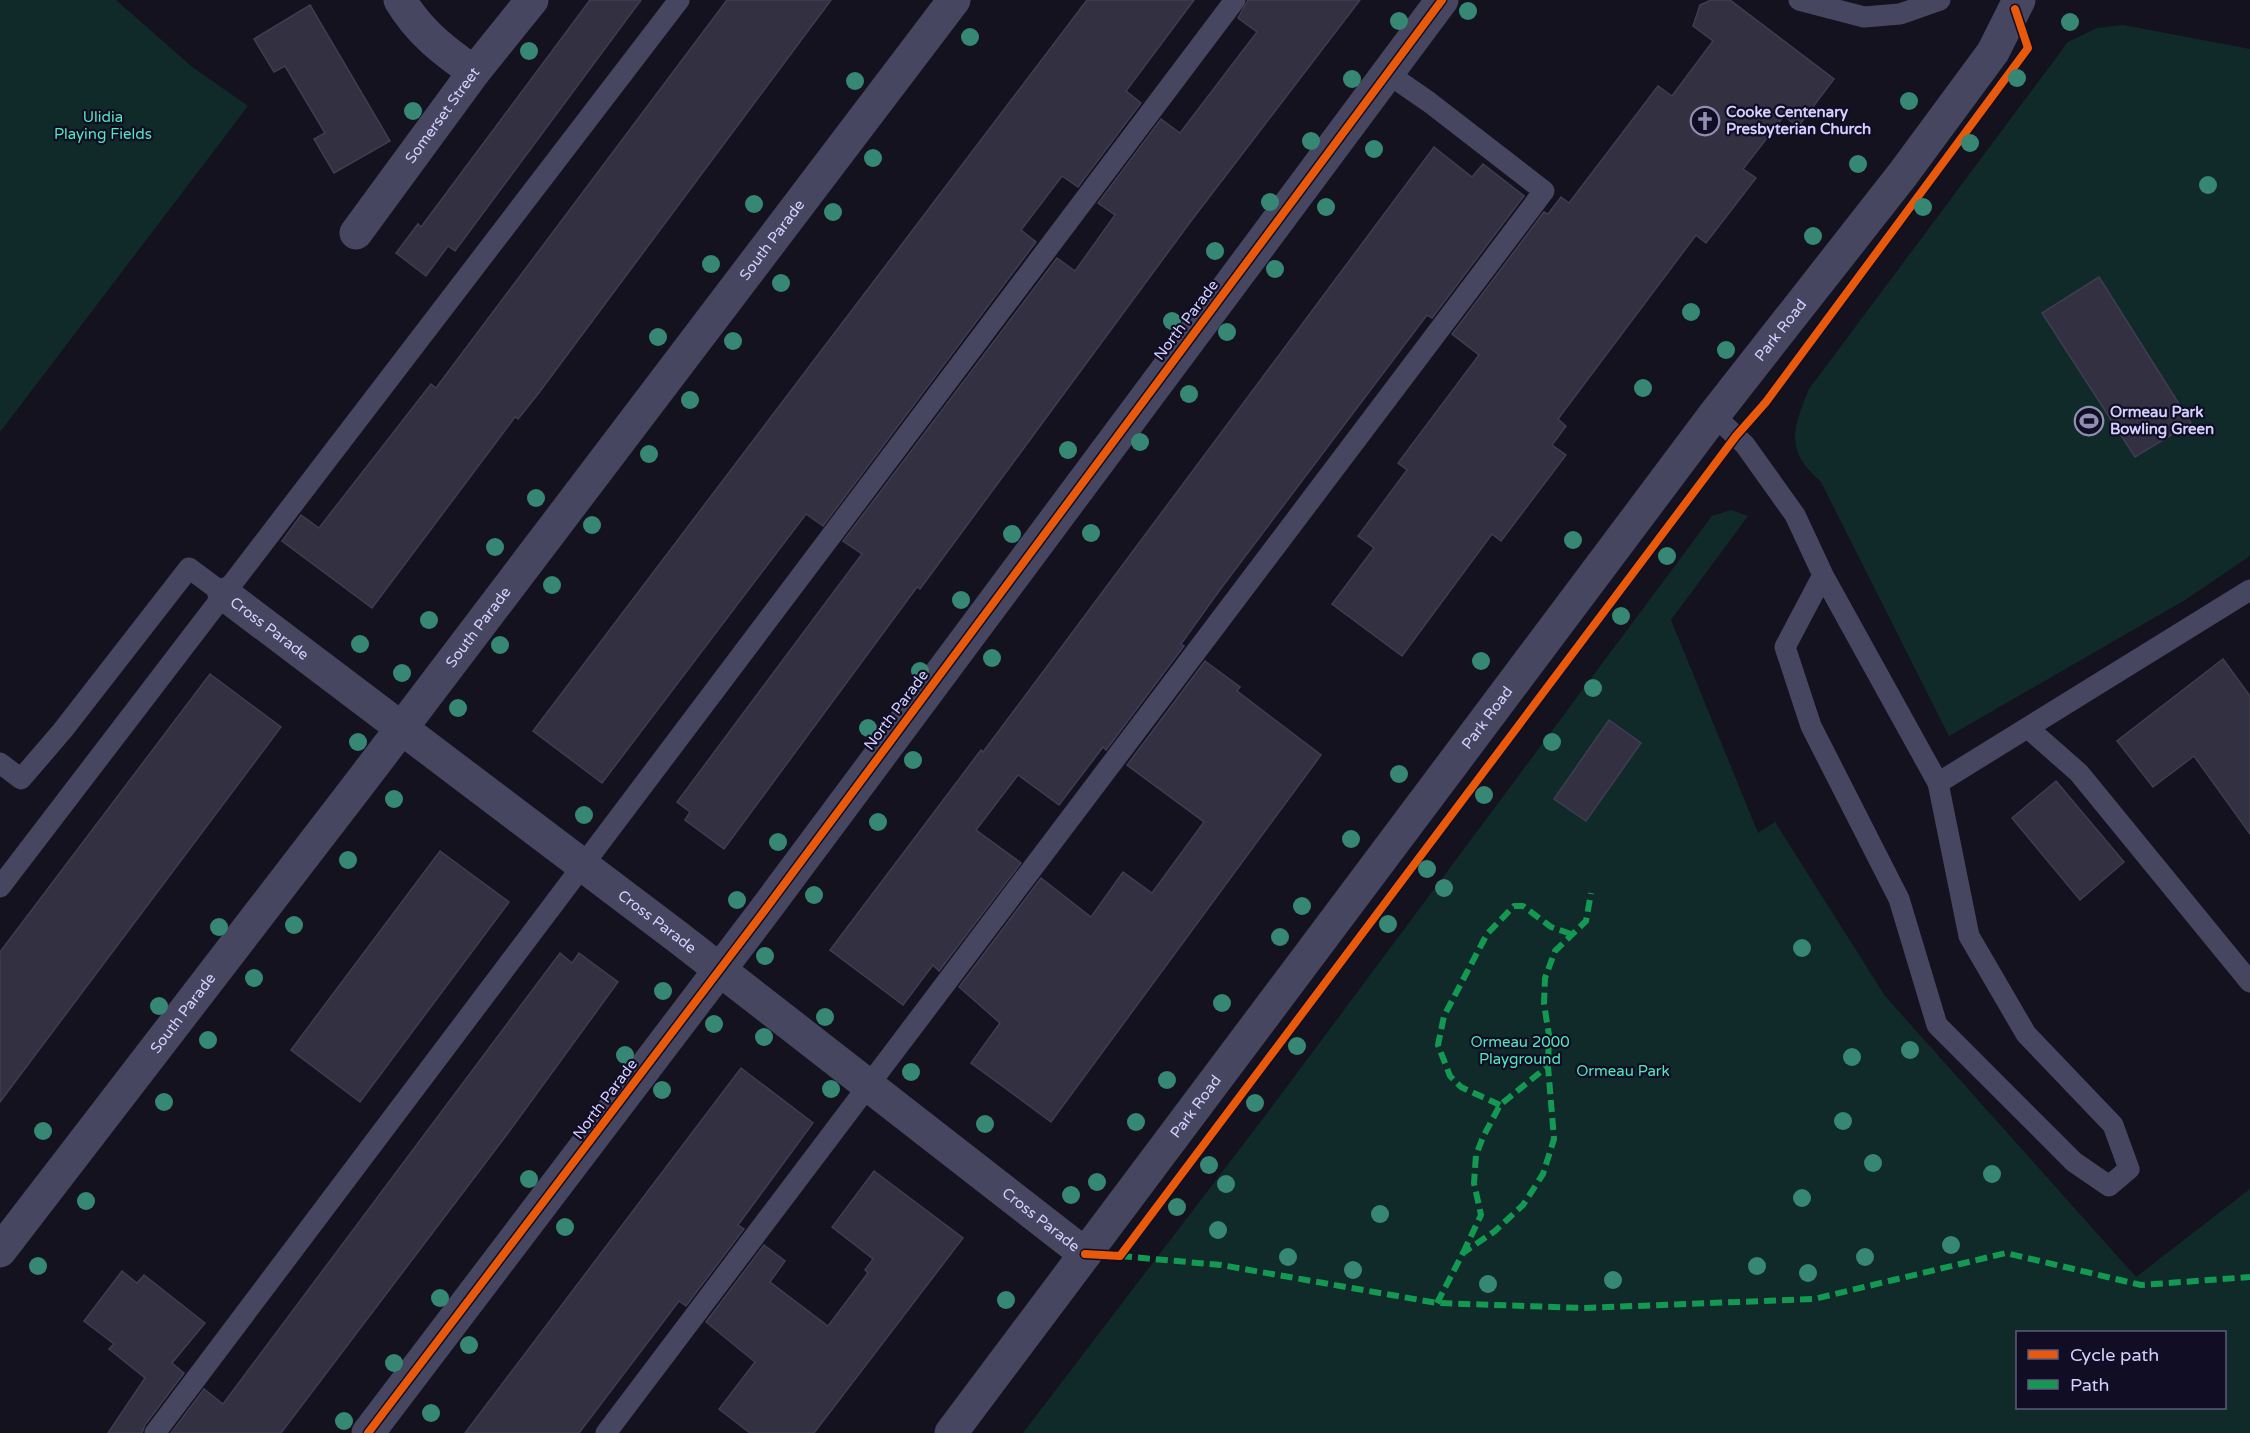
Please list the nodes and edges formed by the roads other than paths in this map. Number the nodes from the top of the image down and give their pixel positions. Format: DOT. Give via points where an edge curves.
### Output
graph roads {
  1 [pos="400,0"];
  2 [pos="531,0"];
  3 [pos="679,0"];
  4 [pos="954,0"];
  5 [pos="1235,0"];
  6 [pos="1799,0"];
  7 [pos="1940,0"];
  8 [pos="2019,0"];
  9 [pos="1437,2"];
  10 [pos="474,72"];
  11 [pos="1387,73"];
  12 [pos="356,233"];
  13 [pos="1714,415"];
  14 [pos="1823,575"];
  15 [pos="2250,591"];
  16 [pos="224,594"];
  17 [pos="402,728"];
  18 [pos="2028,728"];
  19 [pos="0,763"];
  20 [pos="1938,783"];
  21 [pos="583,865"];
  22 [pos="0,887"];
  23 [pos="720,969"];
  24 [pos="2250,982"];
  25 [pos="868,1084"];
  26 [pos="0,1251"];
  27 [pos="1085,1254"];
  28 [pos="155,1433"];
  29 [pos="368,1433"];
  30 [pos="606,1433"];
  31 [pos="951,1433"];
  1 -- 10 [label="street" via="433,42"];
  2 -- 10 [label="street, Somerset Street"];
  3 -- 16 [label="lane"];
  4 -- 17 [label="street, South Parade"];
  5 -- 21 [label="lane"];
  6 -- 7 [label="lane" via="1864,17 1900,14"];
  8 -- 13 [label="street, Park Road" via="1993,52"];
  9 -- 11 [label="street, North Parade"];
  10 -- 12 [label="street, Somerset Street"];
  11 -- 23 [label="street, North Parade"];
  11 -- 25 [label="lane" via="1544,191"];
  13 -- 14 [label="lane" via="1745,446 1795,515"];
  13 -- 27 [label="street, Park Road"];
  14 -- 20 [label="lane"];
  14 -- 20 [label="lane" via="1785,647 1811,726 1899,899 1937,1025 2074,1162 2109,1186 2129,1169 2113,1125 2026,1034 1969,936"];
  15 -- 18 [label="lane"];
  16 -- 17 [label="street, Cross Parade"];
  16 -- 19 [label="lane" via="189,568 21,779"];
  16 -- 22 [label="lane"];
  17 -- 21 [label="street, Cross Parade"];
  17 -- 26 [label="street, South Parade"];
  18 -- 20 [label="lane"];
  18 -- 24 [label="lane" via="2079,773"];
  21 -- 23 [label="street, Cross Parade"];
  21 -- 28 [label="lane"];
  23 -- 25 [label="street, Cross Parade"];
  23 -- 29 [label="street, North Parade"];
  25 -- 27 [label="street, Cross Parade"];
  25 -- 30 [label="lane"];
  27 -- 31 [label="street, Park Road"];
}
